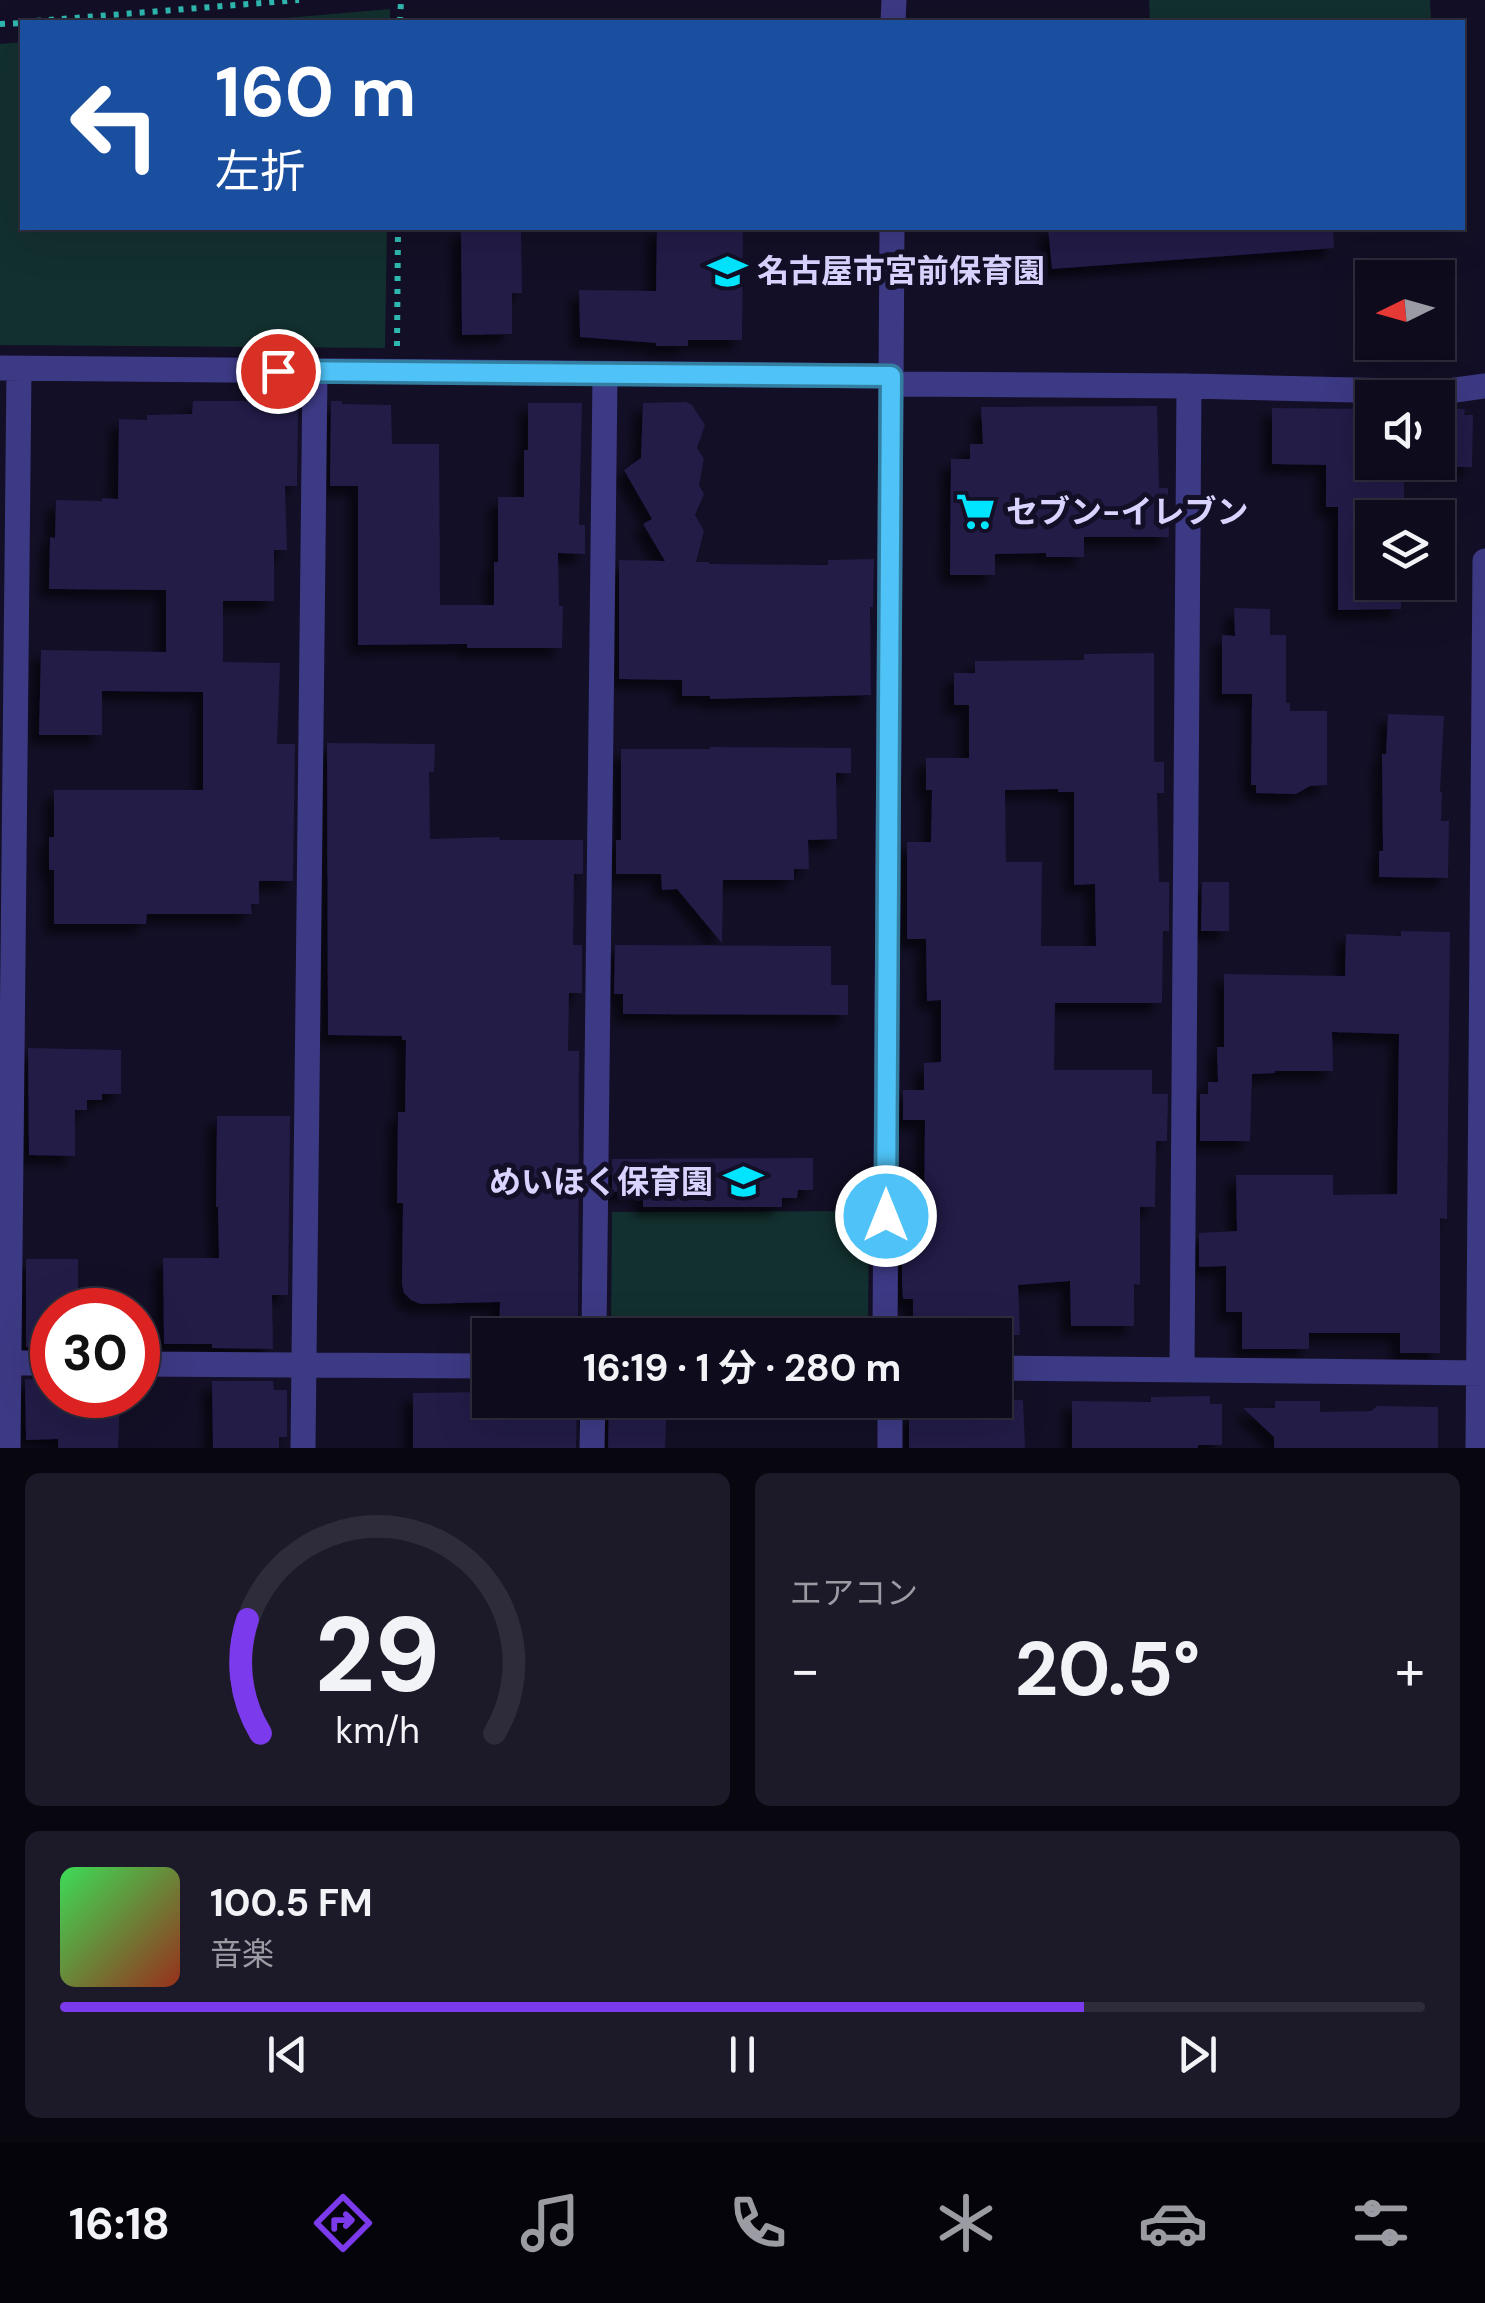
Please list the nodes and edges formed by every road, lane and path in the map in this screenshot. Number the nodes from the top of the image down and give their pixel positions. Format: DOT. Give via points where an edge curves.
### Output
graph roads {
  1 [pos="298,0"];
  2 [pos="48,20"];
  3 [pos="398,230"];
  4 [pos="892,230"];
  5 [pos="9,368"];
  6 [pos="315,371"];
  7 [pos="397,372"];
  8 [pos="605,374"];
  9 [pos="891,380"];
  10 [pos="1189,386"];
  11 [pos="1485,386"];
  12 [pos="1485,561"];
  13 [pos="594,1318"];
  14 [pos="885,1318"];
  15 [pos="4,1363"];
  16 [pos="30,1364"];
  17 [pos="160,1364"];
  18 [pos="305,1365"];
  19 [pos="472,1366"];
  20 [pos="1012,1368"];
  21 [pos="1182,1369"];
  22 [pos="1482,1372"];
  23 [pos="593,1418"];
  24 [pos="890,1418"];
  25 [pos="8,1448"];
  26 [pos="303,1448"];
  27 [pos="592,1448"];
  28 [pos="890,1448"];
  29 [pos="1478,1448"];
  1 -- 2 [label="path"];
  3 -- 7 [label="path"];
  4 -- 9 [label="street"];
  5 -- 6 [label="street"];
  5 -- 15 [label="street"];
  6 -- 7 [label="street"];
  6 -- 18 [label="street"];
  7 -- 8 [label="street"];
  8 -- 9 [label="street"];
  8 -- 13 [label="street"];
  9 -- 10 [label="street"];
  9 -- 14 [label="street"];
  10 -- 11 [label="street" via="1441,392"];
  10 -- 21 [label="street"];
  12 -- 22 [label="street"];
  15 -- 16 [label="street"];
  15 -- 25 [label="street"];
  17 -- 18 [label="street"];
  18 -- 19 [label="street"];
  18 -- 26 [label="street"];
  20 -- 21 [label="street"];
  21 -- 22 [label="street"];
  22 -- 29 [label="street"];
  23 -- 27 [label="street"];
  24 -- 28 [label="street"];
}
